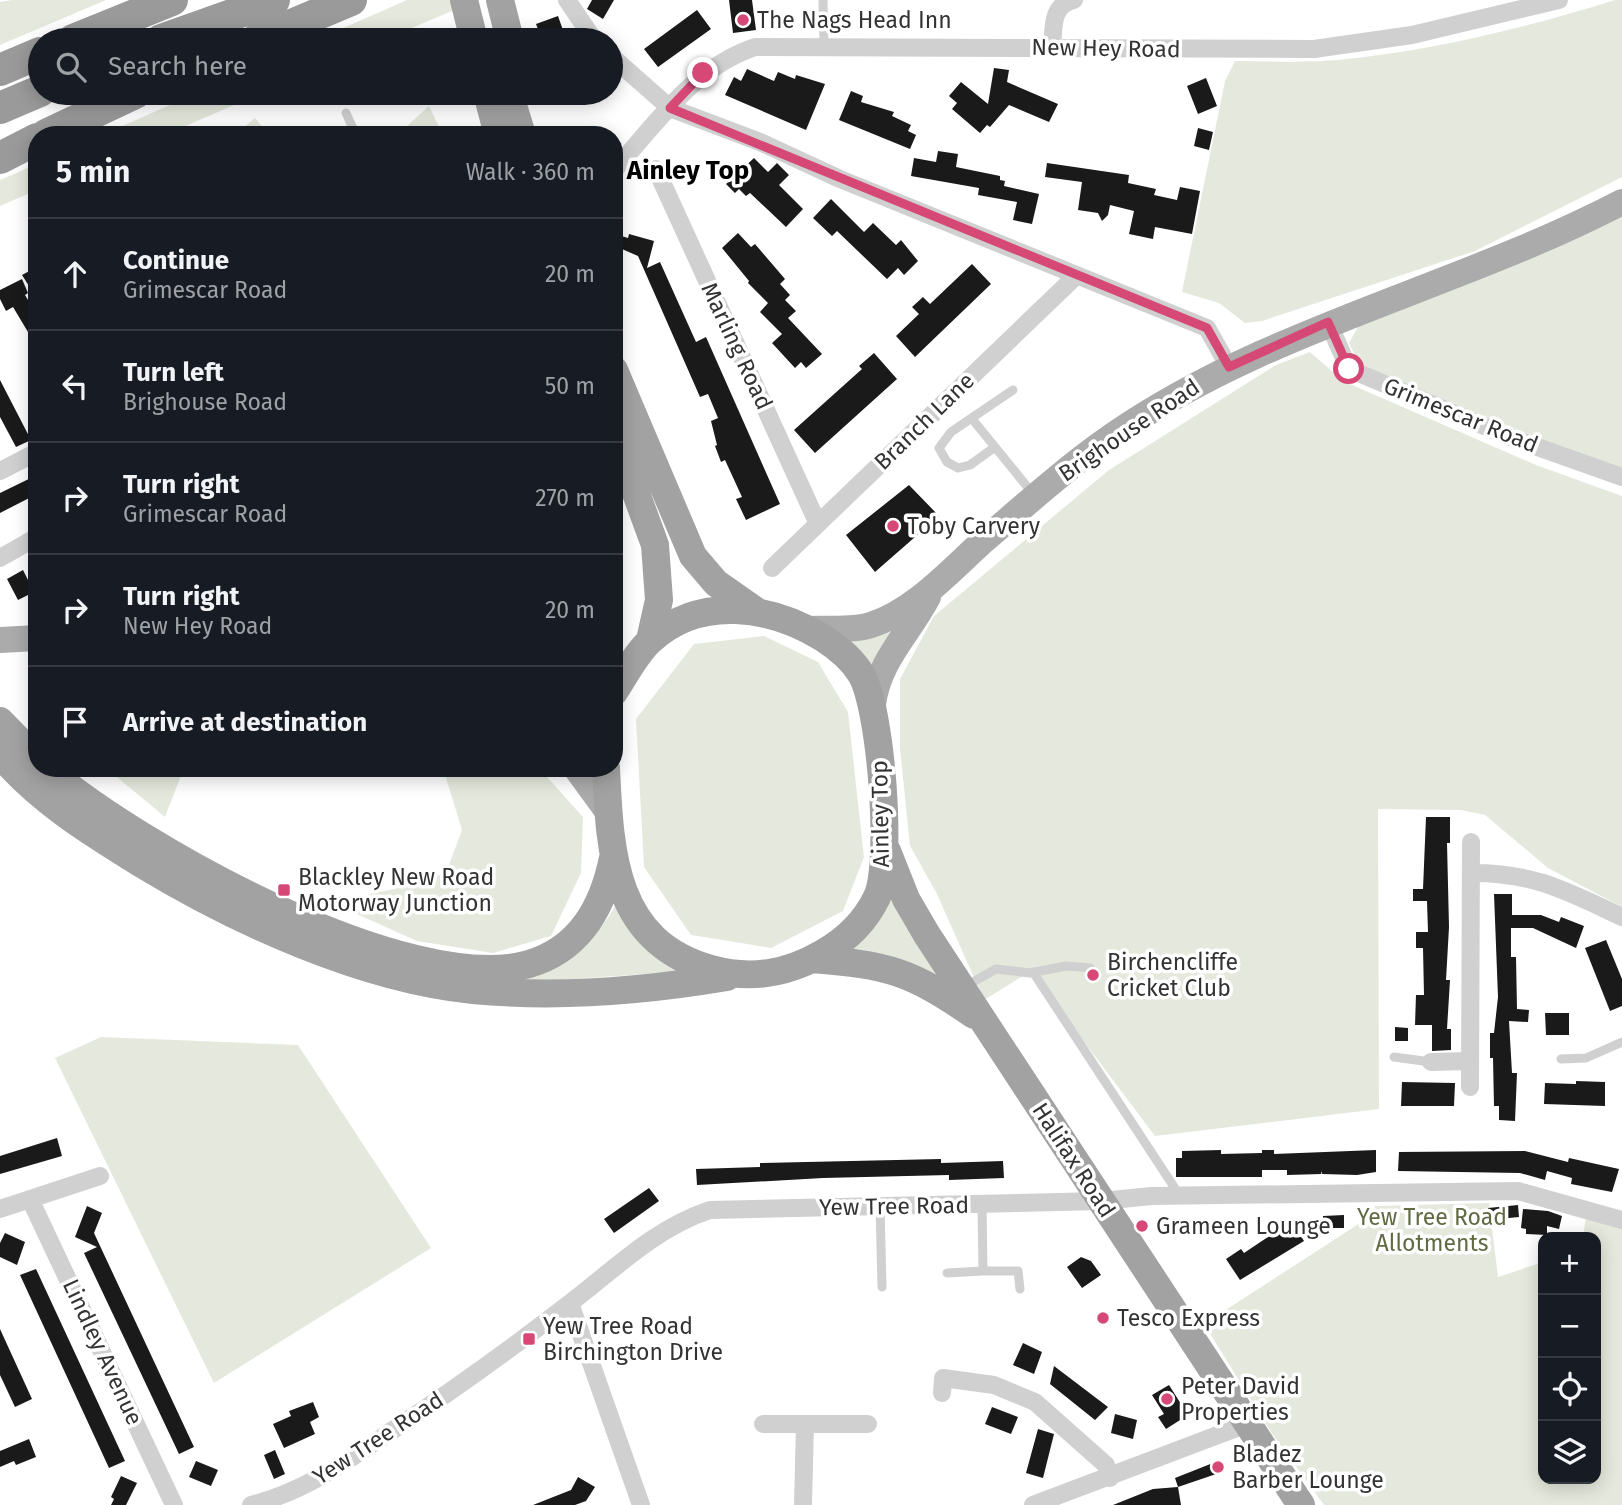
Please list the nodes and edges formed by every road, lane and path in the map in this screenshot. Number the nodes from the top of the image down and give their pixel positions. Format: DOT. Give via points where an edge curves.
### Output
graph roads {
  1 [pos="172,0"];
  2 [pos="274,0"];
  3 [pos="351,0"];
  4 [pos="464,0"];
  5 [pos="488,0"];
  6 [pos="500,0"];
  7 [pos="567,0"];
  8 [pos="822,0"];
  9 [pos="1074,0"];
  10 [pos="1559,0"];
  11 [pos="1526,5"];
  12 [pos="103,28"];
  13 [pos="196,28"];
  14 [pos="284,28"];
  15 [pos="471,28"];
  16 [pos="494,28"];
  17 [pos="507,28"];
  18 [pos="586,28"];
  19 [pos="824,47"];
  20 [pos="1052,47"];
  21 [pos="28,58"];
  22 [pos="623,67"];
  23 [pos="0,70"];
  24 [pos="28,96"];
  25 [pos="110,105"];
  26 [pos="490,105"];
  27 [pos="513,105"];
  28 [pos="526,105"];
  29 [pos="0,108"];
  30 [pos="670,108"];
  31 [pos="346,113"];
  32 [pos="65,126"];
  33 [pos="352,126"];
  34 [pos="496,126"];
  35 [pos="519,126"];
  36 [pos="532,126"];
  37 [pos="28,144"];
  38 [pos="0,158"];
  39 [pos="623,160"];
  40 [pos="656,169"];
  41 [pos="1622,202"];
  42 [pos="1076,275"];
  43 [pos="1328,322"];
  44 [pos="1229,367"];
  45 [pos="623,375"];
  46 [pos="1013,390"];
  47 [pos="623,391"];
  48 [pos="628,402"];
  49 [pos="973,420"];
  50 [pos="995,447"];
  51 [pos="28,456"];
  52 [pos="623,458"];
  53 [pos="2,466"];
  54 [pos="1622,477"];
  55 [pos="1035,496"];
  56 [pos="818,524"];
  57 [pos="28,542"];
  58 [pos="0,558"];
  59 [pos="772,568"];
  60 [pos="934,587"];
  61 [pos="756,611"];
  62 [pos="808,629"];
  63 [pos="28,638"];
  64 [pos="0,640"];
  65 [pos="650,640"];
  66 [pos="623,679"];
  67 [pos="873,704"];
  68 [pos="0,721"];
  69 [pos="28,749"];
  70 [pos="0,754"];
  71 [pos="58,777"];
  72 [pos="583,777"];
  73 [pos="606,777"];
  74 [pos="608,812"];
  75 [pos="883,838"];
  76 [pos="1471,842"];
  77 [pos="614,853"];
  78 [pos="1472,873"];
  79 [pos="1622,917"];
  80 [pos="812,960"];
  81 [pos="1090,968"];
  82 [pos="1033,972"];
  83 [pos="735,976"];
  84 [pos="963,988"];
  85 [pos="988,1025"];
  86 [pos="1622,1042"];
  87 [pos="1394,1057"];
  88 [pos="1561,1059"];
  89 [pos="1470,1061"];
  90 [pos="1431,1062"];
  91 [pos="1470,1087"];
  92 [pos="100,1176"];
  93 [pos="1182,1198"];
  94 [pos="30,1199"];
  95 [pos="1101,1201"];
  96 [pos="982,1204"];
  97 [pos="880,1206"];
  98 [pos="0,1209"];
  99 [pos="1622,1220"];
  100 [pos="983,1271"];
  101 [pos="947,1273"];
  102 [pos="882,1287"];
  103 [pos="1020,1289"];
  104 [pos="570,1304"];
  105 [pos="942,1393"];
  106 [pos="762,1424"];
  107 [pos="804,1424"];
  108 [pos="868,1424"];
  109 [pos="1247,1424"];
  110 [pos="1110,1478"];
  111 [pos="174,1505"];
  112 [pos="251,1505"];
  113 [pos="641,1505"];
  114 [pos="803,1505"];
  115 [pos="1033,1505"];
  116 [pos="1301,1505"];
  1 -- 12 [label="highway"];
  2 -- 13 [label="highway"];
  3 -- 14 [label="highway"];
  4 -- 15 [label="highway"];
  5 -- 16 [label="highway"];
  6 -- 17 [label="highway"];
  7 -- 18 [label="street"];
  8 -- 19 [label="lane"];
  9 -- 20 [label="street" via="1058,10"];
  10 -- 11 [label="street, New Hey Road"];
  11 -- 20 [label="street, New Hey Road" via="1372,43 1314,49"];
  19 -- 20 [label="street, New Hey Road"];
  19 -- 30 [label="street, New Hey Road" via="755,47 734,54 703,73"];
  21 -- 23 [label="highway"];
  22 -- 30 [label="street"];
  24 -- 29 [label="highway"];
  25 -- 32 [label="highway"];
  26 -- 34 [label="highway"];
  27 -- 35 [label="highway"];
  28 -- 36 [label="highway"];
  30 -- 39 [label="street, New Hey Road"];
  30 -- 42 [label="street"];
  31 -- 33 [label="lane"];
  37 -- 38 [label="highway"];
  40 -- 56 [label="street, Marling Road"];
  41 -- 43 [label="main road, Brighouse Road" via="1556,236"];
  42 -- 44 [label="street" via="1207,328"];
  42 -- 56 [label="street, Branch Lane"];
  43 -- 44 [label="main road, Brighouse Road"];
  43 -- 54 [label="street, Grimescar Road" via="1349,369 1515,439"];
  44 -- 55 [label="main road, Brighouse Road" via="1121,430"];
  45 -- 48 [label="highway"];
  46 -- 49 [label="lane"];
  47 -- 48 [label="highway"];
  48 -- 61 [label="highway" via="693,556 716,583"];
  49 -- 50 [label="lane"];
  49 -- 50 [label="lane" via="951,432 939,448 947,463 958,468 970,465"];
  50 -- 55 [label="lane"];
  51 -- 53 [label="street"];
  52 -- 65 [label="highway" via="655,545 659,600"];
  55 -- 60 [label="main road, Brighouse Road"];
  56 -- 59 [label="street, Branch Lane"];
  57 -- 58 [label="street"];
  60 -- 62 [label="main road" via="873,625"];
  60 -- 67 [label="main road" via="887,657"];
  61 -- 62 [label="highway, Ainley Top"];
  61 -- 65 [label="highway, Ainley Top" via="723,609 700,615"];
  62 -- 67 [label="highway, Ainley Top" via="839,648 860,671"];
  63 -- 64 [label="main road"];
  65 -- 66 [label="highway, Ainley Top"];
  67 -- 75 [label="highway, Ainley Top"];
  68 -- 69 [label="highway"];
  70 -- 83 [label="highway" via="78,825 200,899 334,958 472,990 593,991"];
  71 -- 77 [label="highway" via="214,880 358,941 462,966 516,967 545,958 570,942 606,893"];
  72 -- 74 [label="main road"];
  73 -- 74 [label="highway, Ainley Top"];
  74 -- 77 [label="highway, Ainley Top"];
  75 -- 80 [label="highway, Ainley Top" via="878,896 850,935"];
  75 -- 84 [label="highway, Halifax Road" via="906,899"];
  76 -- 78 [label="street"];
  77 -- 83 [label="highway, Ainley Top" via="628,906 641,928 666,951"];
  78 -- 79 [label="street" via="1509,873 1555,886"];
  78 -- 89 [label="street"];
  80 -- 83 [label="highway, Ainley Top" via="778,972"];
  80 -- 85 [label="highway, Halifax Road" via="864,963 906,973 930,984"];
  81 -- 82 [label="lane" via="1066,966"];
  82 -- 84 [label="lane" via="996,969"];
  82 -- 93 [label="lane"];
  84 -- 85 [label="highway, Halifax Road"];
  85 -- 95 [label="highway, Halifax Road"];
  86 -- 88 [label="lane" via="1586,1058"];
  87 -- 90 [label="lane"];
  89 -- 90 [label="street"];
  89 -- 91 [label="street"];
  92 -- 94 [label="street"];
  93 -- 95 [label="street, Yew Tree Road"];
  93 -- 99 [label="street, Yew Tree Road" via="1518,1191"];
  94 -- 98 [label="street"];
  94 -- 111 [label="street, Lindley Avenue"];
  95 -- 96 [label="street, Yew Tree Road"];
  95 -- 109 [label="highway, Halifax Road"];
  96 -- 97 [label="street, Yew Tree Road"];
  96 -- 100 [label="lane"];
  97 -- 102 [label="lane"];
  97 -- 104 [label="street, Yew Tree Road" via="710,1210 682,1219 647,1241"];
  100 -- 101 [label="lane"];
  100 -- 103 [label="lane" via="1018,1271"];
  104 -- 112 [label="street, Yew Tree Road" via="324,1476 279,1498"];
  104 -- 113 [label="street"];
  105 -- 110 [label="street" via="943,1378 994,1385 1035,1402 1105,1465"];
  106 -- 107 [label="street"];
  107 -- 108 [label="street"];
  107 -- 114 [label="street"];
  109 -- 110 [label="street"];
  109 -- 116 [label="highway, Halifax Road"];
  110 -- 115 [label="street"];
}
